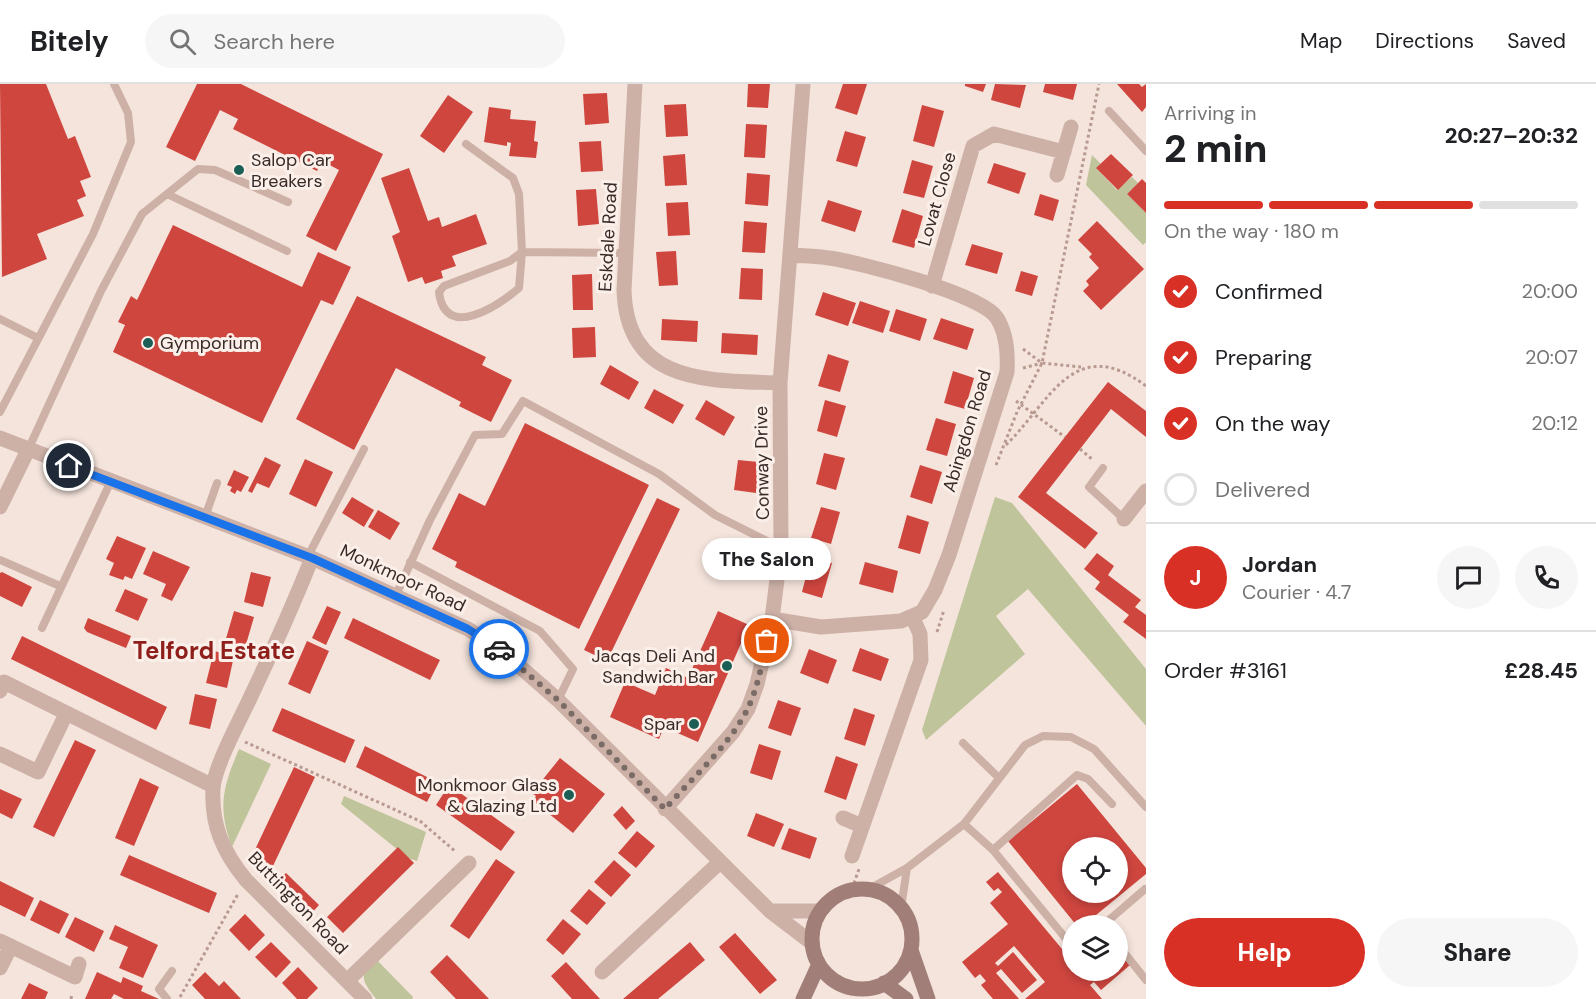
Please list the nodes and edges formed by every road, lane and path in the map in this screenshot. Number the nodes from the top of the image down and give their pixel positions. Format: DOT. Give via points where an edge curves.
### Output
graph roads {
  1 [pos="114,84"];
  2 [pos="635,84"];
  3 [pos="802,84"];
  4 [pos="1108,111"];
  5 [pos="1071,127"];
  6 [pos="466,144"];
  7 [pos="1146,151"];
  8 [pos="1064,152"];
  9 [pos="1058,175"];
  10 [pos="167,194"];
  11 [pos="288,202"];
  12 [pos="287,251"];
  13 [pos="522,252"];
  14 [pos="626,252"];
  15 [pos="792,255"];
  16 [pos="932,285"];
  17 [pos="0,319"];
  18 [pos="1005,336"];
  19 [pos="38,338"];
  20 [pos="1083,367"];
  21 [pos="780,383"];
  22 [pos="1146,386"];
  23 [pos="1021,405"];
  24 [pos="0,412"];
  25 [pos="1034,414"];
  26 [pos="1065,437"];
  27 [pos="0,438"];
  28 [pos="1004,446"];
  29 [pos="364,449"];
  30 [pos="1080,449"];
  31 [pos="27,450"];
  32 [pos="1103,468"];
  33 [pos="111,481"];
  34 [pos="218,483"];
  35 [pos="1146,491"];
  36 [pos="0,507"];
  37 [pos="205,517"];
  38 [pos="1124,519"];
  39 [pos="781,548"];
  40 [pos="310,557"];
  41 [pos="0,560"];
  42 [pos="410,562"];
  43 [pos="60,586"];
  44 [pos="396,595"];
  45 [pos="913,618"];
  46 [pos="772,619"];
  47 [pos="42,628"];
  48 [pos="0,691"];
  49 [pos="558,700"];
  50 [pos="66,714"];
  51 [pos="232,736"];
  52 [pos="963,743"];
  53 [pos="0,754"];
  54 [pos="999,778"];
  55 [pos="213,786"];
  56 [pos="1112,804"];
  57 [pos="1146,807"];
  58 [pos="665,809"];
  59 [pos="843,818"];
  60 [pos="964,824"];
  61 [pos="862,826"];
  62 [pos="993,850"];
  63 [pos="852,856"];
  64 [pos="720,862"];
  65 [pos="469,863"];
  66 [pos="907,868"];
  67 [pos="858,873"];
  68 [pos="246,880"];
  69 [pos="852,889"];
  70 [pos="868,889"];
  71 [pos="1145,889"];
  72 [pos="901,908"];
  73 [pos="770,910"];
  74 [pos="820,912"];
  75 [pos="1115,915"];
  76 [pos="1062,934"];
  77 [pos="5,943"];
  78 [pos="812,944"];
  79 [pos="911,950"];
  80 [pos="1128,958"];
  81 [pos="79,964"];
  82 [pos="819,964"];
  83 [pos="0,968"];
  84 [pos="172,972"];
  85 [pos="602,972"];
  86 [pos="1146,980"];
  87 [pos="347,981"];
  88 [pos="884,983"];
  89 [pos="850,994"];
  90 [pos="167,999"];
  91 [pos="179,999"];
  92 [pos="365,999"];
  93 [pos="803,999"];
  94 [pos="906,999"];
  95 [pos="928,999"];
  1 -- 19 [label="lane" via="128,113 131,142 93,234"];
  2 -- 14 [label="street, Eskdale Road"];
  3 -- 15 [label="street, Conway Drive"];
  4 -- 7 [label="lane"];
  5 -- 8 [label="street"];
  6 -- 13 [label="lane" via="513,178 519,194"];
  8 -- 9 [label="street"];
  8 -- 16 [label="street, Lovat Close" via="994,134 974,146"];
  10 -- 11 [label="lane" via="198,169 215,170"];
  10 -- 12 [label="lane"];
  10 -- 31 [label="lane" via="142,214 101,291"];
  13 -- 13 [label="lane" via="519,288 496,308 471,317 446,311 440,303 439,292 444,286 510,261"];
  13 -- 14 [label="lane"];
  14 -- 21 [label="street, Eskdale Road" via="625,305 630,324 645,350 656,360 680,375 698,379"];
  15 -- 16 [label="street, Abingdon Road" via="864,265"];
  15 -- 21 [label="street, Conway Drive"];
  16 -- 18 [label="street, Abingdon Road" via="982,305 996,316"];
  17 -- 19 [label="lane"];
  18 -- 20 [label="path" via="1042,363"];
  18 -- 45 [label="street, Abingdon Road" via="1007,372 949,555 935,591 922,612"];
  19 -- 24 [label="lane"];
  20 -- 22 [label="path" via="1114,369"];
  20 -- 25 [label="path" via="1060,381"];
  21 -- 39 [label="street, Conway Drive"];
  23 -- 25 [label="path"];
  25 -- 26 [label="path"];
  25 -- 28 [label="path"];
  27 -- 31 [label="street, Monkmoor Road"];
  29 -- 40 [label="lane"];
  30 -- 32 [label="path"];
  31 -- 33 [label="street, Monkmoor Road"];
  31 -- 36 [label="street"];
  32 -- 38 [label="lane" via="1089,487"];
  33 -- 37 [label="street, Monkmoor Road"];
  33 -- 43 [label="lane"];
  34 -- 37 [label="lane"];
  35 -- 38 [label="street"];
  37 -- 40 [label="street, Monkmoor Road"];
  39 -- 42 [label="lane" via="715,515 659,474 523,401 502,434 475,435"];
  39 -- 46 [label="street, Conway Drive"];
  40 -- 44 [label="street, Monkmoor Road"];
  40 -- 51 [label="street, Buttington Road" via="284,628"];
  41 -- 43 [label="lane"];
  42 -- 44 [label="lane"];
  42 -- 49 [label="lane" via="540,631 573,669"];
  43 -- 47 [label="lane"];
  44 -- 49 [label="street, Monkmoor Road" via="468,629 502,651"];
  45 -- 46 [label="street" via="821,627"];
  45 -- 61 [label="street" via="920,634 921,660"];
  46 -- 58 [label="street, Conway Drive" via="748,709 733,732"];
  48 -- 50 [label="street" via="4,682"];
  49 -- 58 [label="street, Monkmoor Road"];
  50 -- 53 [label="street" via="38,772"];
  50 -- 55 [label="street"];
  51 -- 55 [label="street, Buttington Road"];
  51 -- 65 [label="path" via="420,821"];
  52 -- 54 [label="lane"];
  54 -- 57 [label="lane" via="1025,745 1043,736 1071,737 1094,749"];
  54 -- 60 [label="lane"];
  55 -- 68 [label="street, Buttington Road" via="218,838"];
  56 -- 62 [label="lane" via="1088,779 1077,775"];
  58 -- 64 [label="street, Monkmoor Road"];
  59 -- 61 [label="street"];
  60 -- 62 [label="lane"];
  60 -- 66 [label="lane"];
  61 -- 63 [label="street"];
  62 -- 76 [label="lane"];
  64 -- 73 [label="street, Monkmoor Road"];
  64 -- 85 [label="street"];
  65 -- 87 [label="street"];
  66 -- 70 [label="lane"];
  66 -- 72 [label="lane"];
  67 -- 69 [label="path"];
  68 -- 87 [label="street, Buttington Road"];
  68 -- 91 [label="path"];
  69 -- 70 [label="street"];
  69 -- 74 [label="street" via="831,899"];
  70 -- 72 [label="street" via="889,896"];
  71 -- 75 [label="lane"];
  72 -- 79 [label="street" via="912,932"];
  73 -- 74 [label="street"];
  73 -- 78 [label="street, Monkmoor Road"];
  74 -- 78 [label="street"];
  77 -- 81 [label="street" via="75,977"];
  77 -- 83 [label="street"];
  78 -- 82 [label="street"];
  79 -- 88 [label="street" via="904,965"];
  79 -- 95 [label="street"];
  80 -- 86 [label="lane"];
  82 -- 89 [label="street"];
  82 -- 93 [label="street"];
  84 -- 90 [label="lane" via="159,989"];
  87 -- 92 [label="street, Buttington Road"];
  88 -- 89 [label="street"];
  88 -- 94 [label="street"];
}
